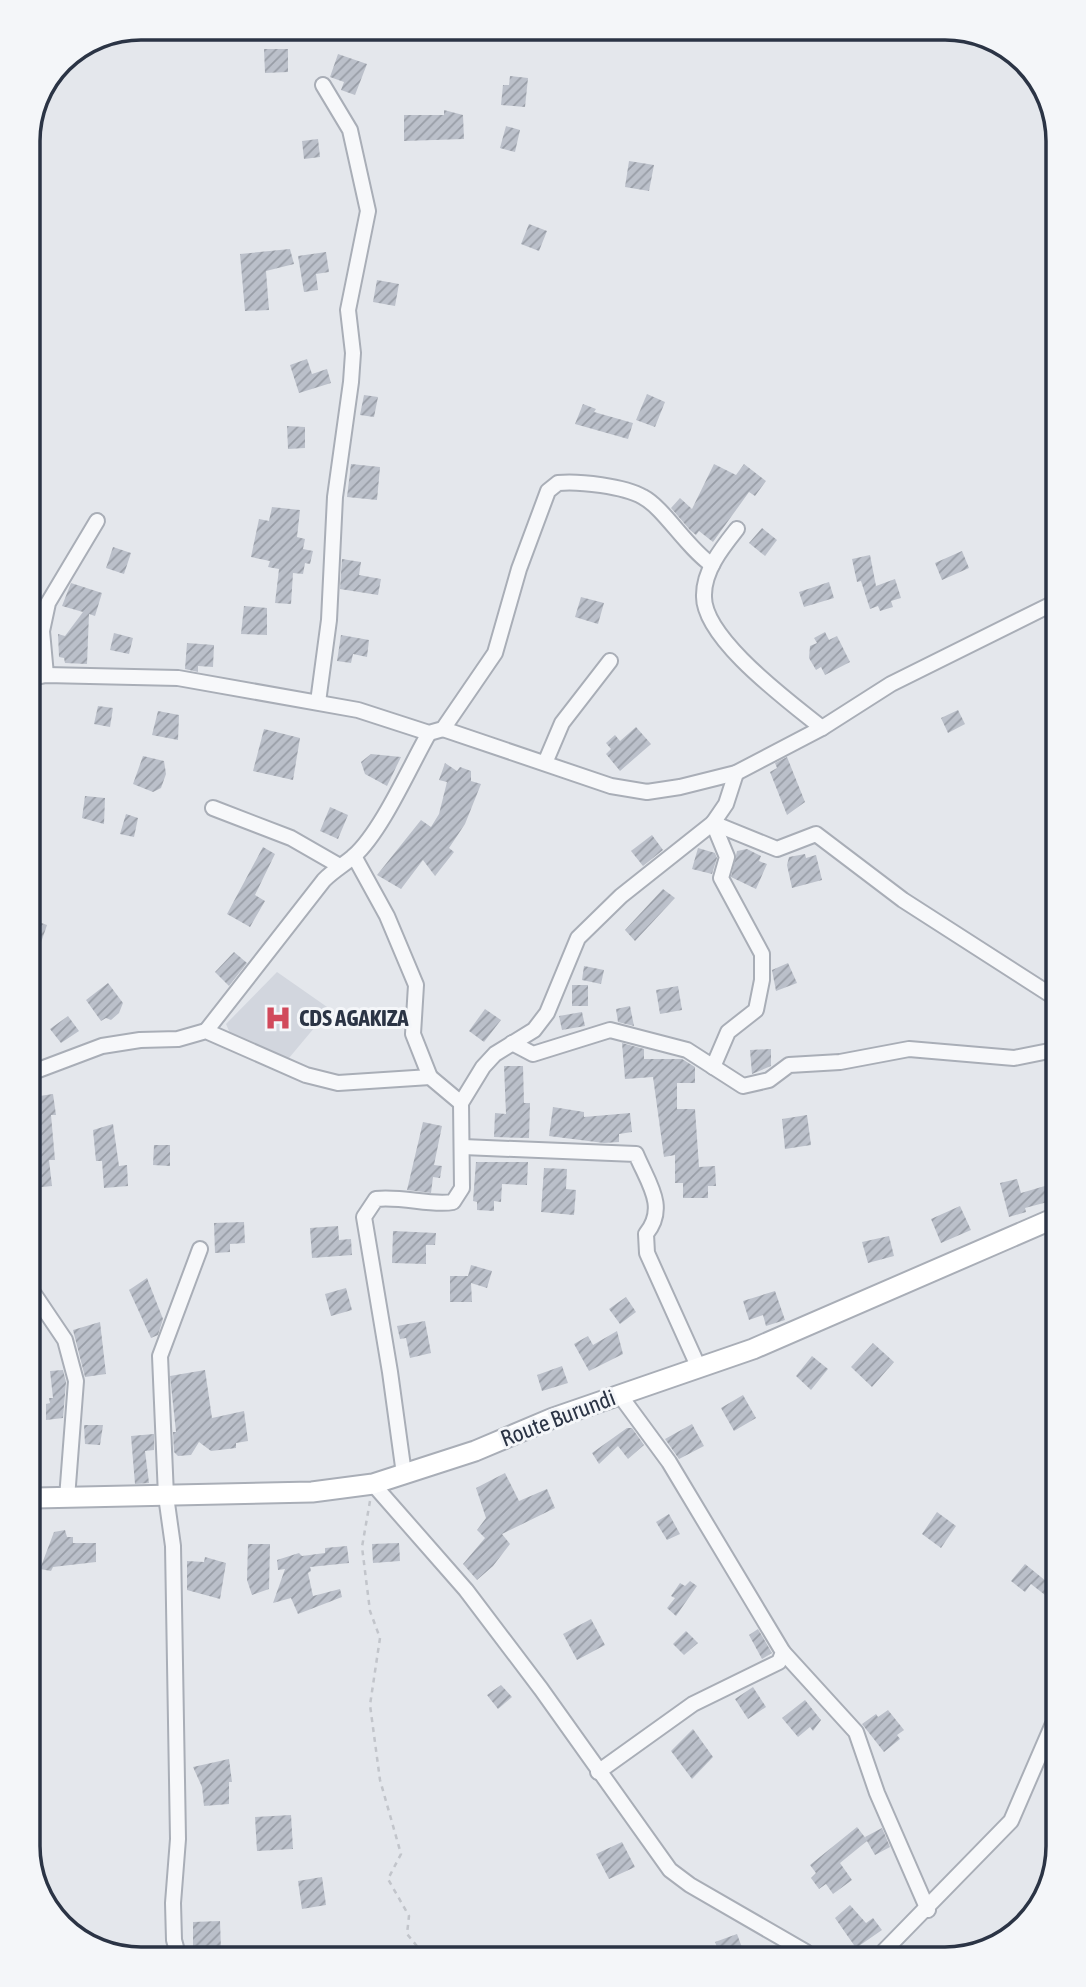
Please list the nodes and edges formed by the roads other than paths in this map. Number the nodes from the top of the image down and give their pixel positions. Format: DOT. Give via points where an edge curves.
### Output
graph roads {
  1 [pos="323,85"];
  2 [pos="97,522"];
  3 [pos="737,529"];
  4 [pos="712,565"];
  5 [pos="1046,607"];
  6 [pos="610,662"];
  7 [pos="46,675"];
  8 [pos="40,676"];
  9 [pos="318,702"];
  10 [pos="822,727"];
  11 [pos="436,731"];
  12 [pos="545,763"];
  13 [pos="736,773"];
  14 [pos="213,808"];
  15 [pos="713,823"];
  16 [pos="354,856"];
  17 [pos="338,865"];
  18 [pos="1046,992"];
  19 [pos="206,1031"];
  20 [pos="512,1043"];
  21 [pos="1046,1052"];
  22 [pos="713,1067"];
  23 [pos="40,1069"];
  24 [pos="430,1077"];
  25 [pos="461,1103"];
  26 [pos="463,1147"];
  27 [pos="1046,1222"];
  28 [pos="200,1249"];
  29 [pos="40,1303"];
  30 [pos="698,1366"];
  31 [pos="619,1394"];
  32 [pos="404,1474"];
  33 [pos="373,1483"];
  34 [pos="166,1496"];
  35 [pos="40,1498"];
  36 [pos="67,1498"];
  37 [pos="783,1652"];
  38 [pos="1046,1740"];
  39 [pos="598,1772"];
  40 [pos="928,1910"];
  41 [pos="176,1947"];
  42 [pos="797,1947"];
  43 [pos="888,1947"];
  1 -- 9 [label="street" via="350,130 368,211 348,310 351,382 335,496"];
  2 -- 7 [label="street" via="48,603 42,631"];
  3 -- 4 [label="street"];
  4 -- 10 [label="street" via="705,608 718,633 778,692"];
  4 -- 11 [label="street" via="692,550 644,497 596,485 558,483 548,491 538,517 495,653"];
  5 -- 10 [label="street" via="891,684"];
  6 -- 12 [label="street" via="562,723"];
  7 -- 8 [label="street"];
  7 -- 9 [label="street" via="178,678"];
  9 -- 11 [label="street"];
  10 -- 13 [label="street"];
  11 -- 12 [label="street"];
  11 -- 16 [label="street"];
  12 -- 13 [label="street" via="611,786 647,792"];
  13 -- 15 [label="street" via="726,804"];
  14 -- 17 [label="street" via="291,838"];
  15 -- 18 [label="street" via="777,849 816,834 903,900"];
  15 -- 20 [label="street" via="621,896 578,938 547,1013 534,1030"];
  15 -- 22 [label="street" via="727,857 721,878 762,954 756,1010 728,1032"];
  16 -- 17 [label="street"];
  16 -- 24 [label="street" via="387,916 416,985 413,1034"];
  17 -- 19 [label="street"];
  19 -- 23 [label="street" via="178,1039 102,1046"];
  19 -- 24 [label="street" via="306,1075 338,1083"];
  20 -- 22 [label="street" via="533,1054 610,1030 687,1050"];
  20 -- 25 [label="street" via="483,1067"];
  21 -- 22 [label="street" via="1014,1058 909,1049 840,1062 789,1065 769,1080 743,1086"];
  24 -- 25 [label="street"];
  25 -- 26 [label="street"];
  26 -- 30 [label="street" via="636,1154 657,1205 657,1221 646,1234 648,1253"];
  26 -- 32 [label="street" via="462,1188 453,1202 376,1199 364,1217"];
  27 -- 30 [label="main road, Route Burundi" via="753,1349"];
  28 -- 34 [label="street" via="160,1356"];
  29 -- 36 [label="street" via="65,1340 76,1381"];
  30 -- 31 [label="main road, Route Burundi"];
  31 -- 32 [label="main road, Route Burundi"];
  31 -- 37 [label="street" via="669,1462"];
  32 -- 33 [label="main road, Route Burundi"];
  33 -- 34 [label="main road, Route Burundi" via="312,1492"];
  33 -- 39 [label="street" via="466,1590"];
  34 -- 36 [label="main road, Route Burundi"];
  34 -- 41 [label="street" via="173,1546"];
  35 -- 36 [label="main road, Route Burundi"];
  37 -- 39 [label="street" via="779,1662 693,1704"];
  37 -- 40 [label="street" via="856,1731"];
  38 -- 40 [label="street" via="1011,1821"];
  39 -- 42 [label="street" via="670,1870"];
  40 -- 43 [label="street"];
}
